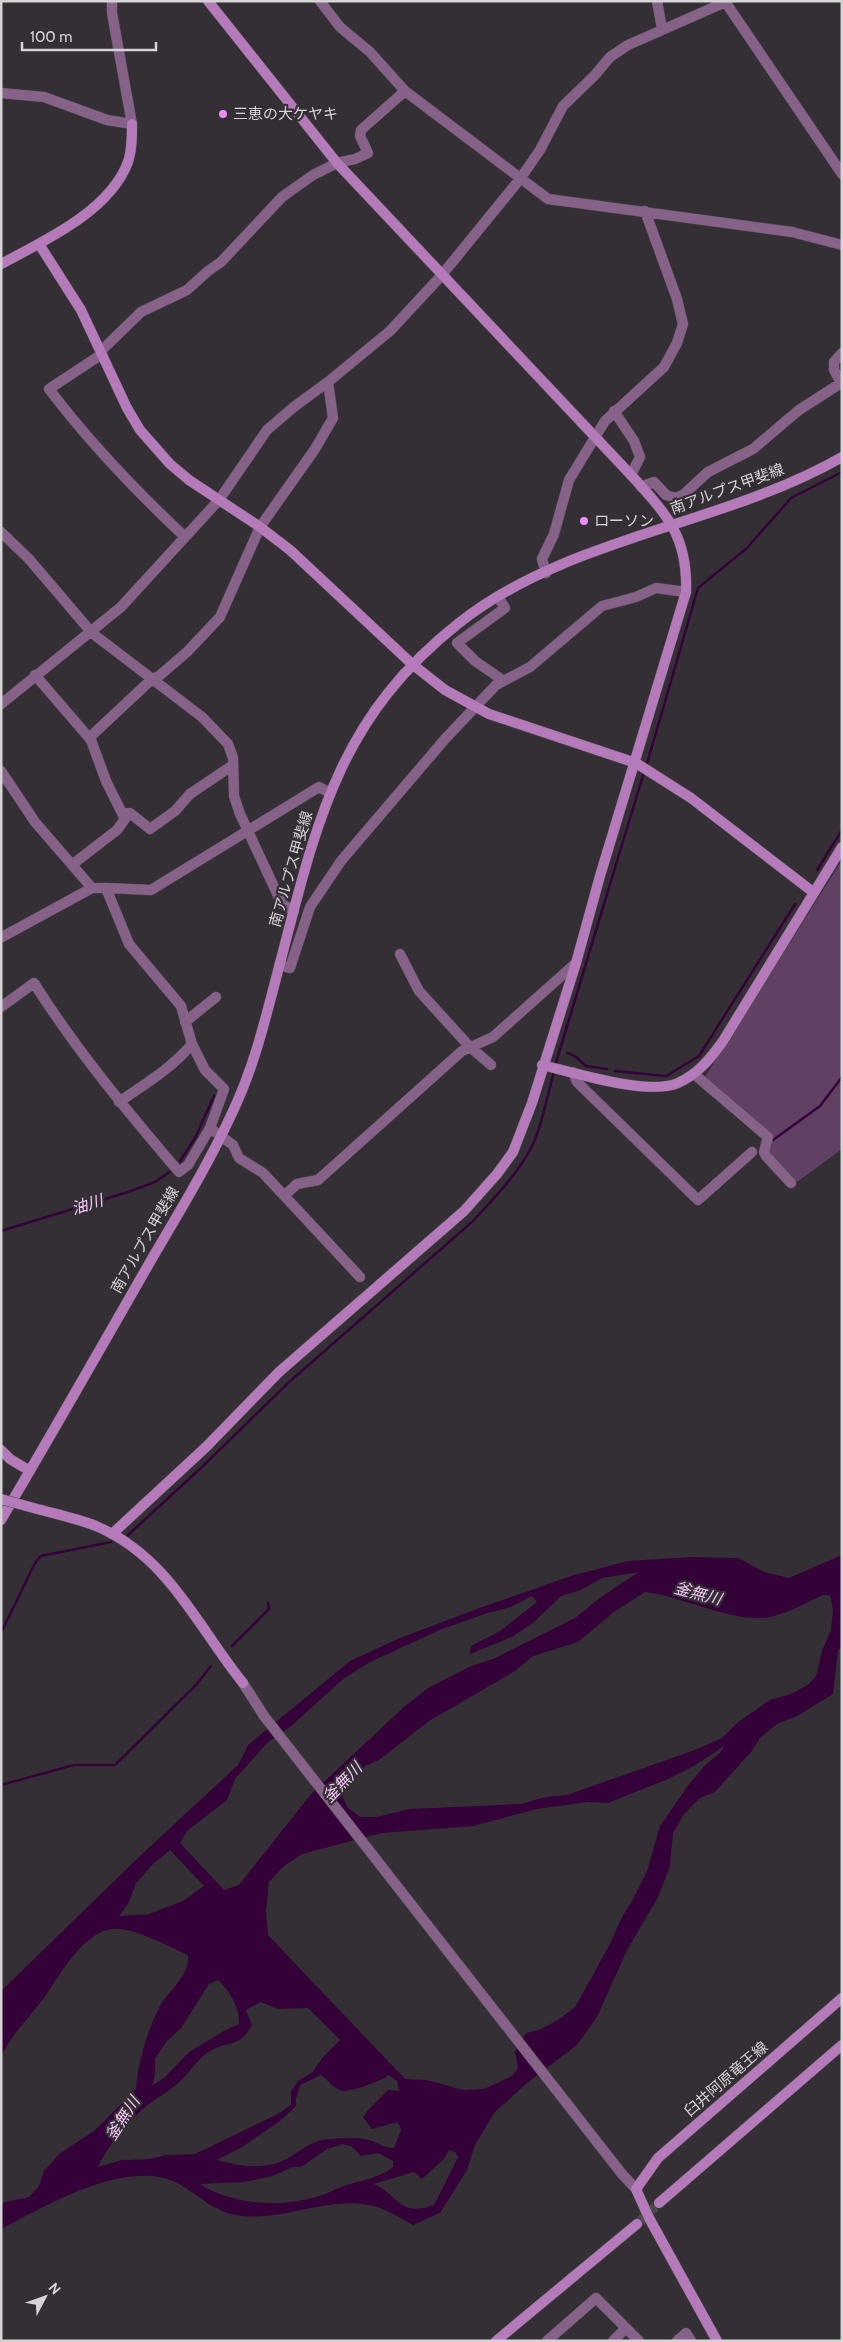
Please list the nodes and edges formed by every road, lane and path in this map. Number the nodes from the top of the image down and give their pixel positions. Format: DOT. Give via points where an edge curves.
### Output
graph roads {
  1 [pos="112,1"];
  2 [pos="208,1"];
  3 [pos="320,1"];
  4 [pos="657,1"];
  5 [pos="727,2"];
  6 [pos="662,29"];
  7 [pos="405,91"];
  8 [pos="1,93"];
  9 [pos="132,124"];
  10 [pos="337,163"];
  11 [pos="842,174"];
  12 [pos="520,179"];
  13 [pos="645,211"];
  14 [pos="39,244"];
  15 [pos="842,245"];
  16 [pos="1,264"];
  17 [pos="442,276"];
  18 [pos="101,352"];
  19 [pos="842,353"];
  20 [pos="328,382"];
  21 [pos="614,411"];
  22 [pos="595,440"];
  23 [pos="842,457"];
  24 [pos="631,476"];
  25 [pos="641,487"];
  26 [pos="219,500"];
  27 [pos="672,525"];
  28 [pos="260,527"];
  29 [pos="1,532"];
  30 [pos="185,537"];
  31 [pos="546,573"];
  32 [pos="686,592"];
  33 [pos="498,597"];
  34 [pos="92,633"];
  35 [pos="412,664"];
  36 [pos="35,675"];
  37 [pos="152,679"];
  38 [pos="504,681"];
  39 [pos="1,704"];
  40 [pos="475,707"];
  41 [pos="89,738"];
  42 [pos="636,763"];
  43 [pos="233,765"];
  44 [pos="1,771"];
  45 [pos="330,793"];
  46 [pos="123,814"];
  47 [pos="247,830"];
  48 [pos="842,846"];
  49 [pos="73,864"];
  50 [pos="92,888"];
  51 [pos="106,888"];
  52 [pos="813,892"];
  53 [pos="294,911"];
  54 [pos="2,937"];
  55 [pos="400,954"];
  56 [pos="576,963"];
  57 [pos="279,965"];
  58 [pos="216,997"];
  59 [pos="1,1007"];
  60 [pos="185,1022"];
  61 [pos="192,1044"];
  62 [pos="469,1046"];
  63 [pos="491,1065"];
  64 [pos="542,1065"];
  65 [pos="573,1072"];
  66 [pos="694,1074"];
  67 [pos="119,1102"];
  68 [pos="210,1128"];
  69 [pos="221,1136"];
  70 [pos="752,1152"];
  71 [pos="791,1183"];
  72 [pos="285,1195"];
  73 [pos="360,1277"];
  74 [pos="1,1450"];
  75 [pos="30,1471"];
  76 [pos="1,1499"];
  77 [pos="1,1520"];
  78 [pos="112,1534"];
  79 [pos="842,1998"];
  80 [pos="842,2046"];
  81 [pos="636,2189"];
  82 [pos="659,2203"];
  83 [pos="636,2224"];
  84 [pos="626,2328"];
  85 [pos="496,2341"];
  86 [pos="547,2341"];
  87 [pos="613,2341"];
  88 [pos="639,2341"];
  89 [pos="677,2341"];
  90 [pos="691,2341"];
  91 [pos="717,2341"];
  1 -- 9 [label="street"];
  2 -- 10 [label="street"];
  3 -- 7 [label="street" via="340,27 370,52"];
  4 -- 6 [label="street"];
  5 -- 6 [label="street"];
  5 -- 11 [label="street"];
  6 -- 12 [label="street" via="610,57 563,106 540,150"];
  7 -- 10 [label="street" via="361,130 360,136 368,153"];
  7 -- 12 [label="street"];
  8 -- 9 [label="street" via="44,97 107,120"];
  9 -- 14 [label="street" via="132,146 127,164 113,188 86,214"];
  10 -- 17 [label="street"];
  10 -- 18 [label="street" via="282,197 221,262 187,290 141,312"];
  12 -- 13 [label="street" via="548,199"];
  12 -- 17 [label="street"];
  13 -- 15 [label="street" via="792,232"];
  13 -- 21 [label="street" via="678,299 683,324 664,367"];
  14 -- 16 [label="street"];
  14 -- 18 [label="street" via="81,310"];
  17 -- 20 [label="street" via="390,331"];
  17 -- 22 [label="street"];
  18 -- 26 [label="street" via="140,430 170,464"];
  18 -- 30 [label="street" via="49,389 73,421"];
  19 -- 25 [label="street" via="834,362 834,370 841,382 799,410 753,449 708,472 683,495 675,498 666,495 654,482"];
  20 -- 26 [label="street" via="267,430"];
  20 -- 28 [label="street" via="333,418"];
  21 -- 22 [label="street"];
  21 -- 24 [label="street" via="634,441 640,457"];
  22 -- 24 [label="street"];
  22 -- 31 [label="street" via="569,480 554,534 542,559"];
  23 -- 27 [label="street, 南アルプス甲斐線" via="776,490"];
  24 -- 25 [label="street"];
  25 -- 27 [label="street"];
  26 -- 28 [label="street"];
  26 -- 30 [label="street"];
  27 -- 31 [label="street, 南アルプス甲斐線"];
  27 -- 32 [label="street" via="683,547"];
  28 -- 35 [label="street" via="290,550"];
  28 -- 37 [label="street" via="220,617 187,652"];
  29 -- 34 [label="street" via="29,559"];
  30 -- 34 [label="street" via="121,607"];
  31 -- 33 [label="street, 南アルプス甲斐線"];
  32 -- 38 [label="street" via="656,588 602,606 530,667"];
  32 -- 42 [label="street"];
  33 -- 35 [label="street, 南アルプス甲斐線" via="462,620"];
  33 -- 38 [label="street" via="506,608 457,643 474,661"];
  34 -- 36 [label="street"];
  34 -- 37 [label="street"];
  35 -- 40 [label="street" via="445,690"];
  35 -- 45 [label="street, 南アルプス甲斐線" via="372,713 348,752"];
  36 -- 39 [label="street"];
  36 -- 41 [label="street"];
  37 -- 41 [label="street"];
  37 -- 43 [label="street" via="202,717 228,744"];
  38 -- 40 [label="street"];
  40 -- 42 [label="street"];
  40 -- 57 [label="street" via="341,861 310,907 290,968"];
  41 -- 46 [label="street"];
  42 -- 52 [label="street" via="691,798"];
  42 -- 56 [label="street"];
  43 -- 46 [label="street" via="190,794 175,811 150,829 130,813"];
  43 -- 47 [label="street" via="234,796"];
  44 -- 49 [label="street" via="34,822"];
  45 -- 47 [label="street" via="318,787"];
  45 -- 53 [label="street, 南アルプス甲斐線"];
  46 -- 49 [label="street" via="123,824"];
  47 -- 51 [label="street" via="151,890"];
  47 -- 53 [label="street" via="282,904"];
  48 -- 52 [label="street"];
  49 -- 50 [label="street"];
  50 -- 51 [label="street"];
  50 -- 54 [label="street"];
  51 -- 60 [label="street" via="129,944 181,1006"];
  52 -- 66 [label="street" via="723,1041 709,1061"];
  53 -- 57 [label="street, 南アルプス甲斐線"];
  55 -- 62 [label="street" via="419,991"];
  56 -- 62 [label="street" via="493,1037"];
  56 -- 64 [label="street"];
  57 -- 69 [label="street, 南アルプス甲斐線" via="259,1044"];
  58 -- 60 [label="street"];
  59 -- 67 [label="street" via="34,983 65,1032"];
  60 -- 61 [label="street"];
  61 -- 67 [label="street" via="160,1074"];
  61 -- 68 [label="street" via="206,1070 224,1089"];
  62 -- 63 [label="street"];
  62 -- 72 [label="street" via="318,1180 297,1184"];
  64 -- 65 [label="street"];
  64 -- 78 [label="street" via="513,1152 464,1211 279,1372 206,1447"];
  65 -- 66 [label="street" via="662,1087 678,1084"];
  65 -- 70 [label="street" via="577,1082 698,1200"];
  66 -- 71 [label="street" via="768,1138 766,1156"];
  67 -- 68 [label="street" via="179,1172 188,1164"];
  68 -- 69 [label="street"];
  69 -- 72 [label="street" via="233,1145 238,1158 263,1173"];
  69 -- 75 [label="street, 南アルプス甲斐線"];
  72 -- 73 [label="street"];
  74 -- 75 [label="street"];
  75 -- 77 [label="street, 南アルプス甲斐線"];
  76 -- 78 [label="street, bridge" via="80,1520"];
  78 -- 81 [label="street" via="150,1561 174,1586 264,1716"];
  79 -- 81 [label="street, 臼井阿原竜王線" via="658,2158"];
  80 -- 82 [label="street"];
  81 -- 91 [label="street"];
  83 -- 85 [label="street"];
  84 -- 86 [label="street" via="596,2298"];
  84 -- 87 [label="street"];
  84 -- 88 [label="street"];
  89 -- 90 [label="street" via="686,2333"];
}
